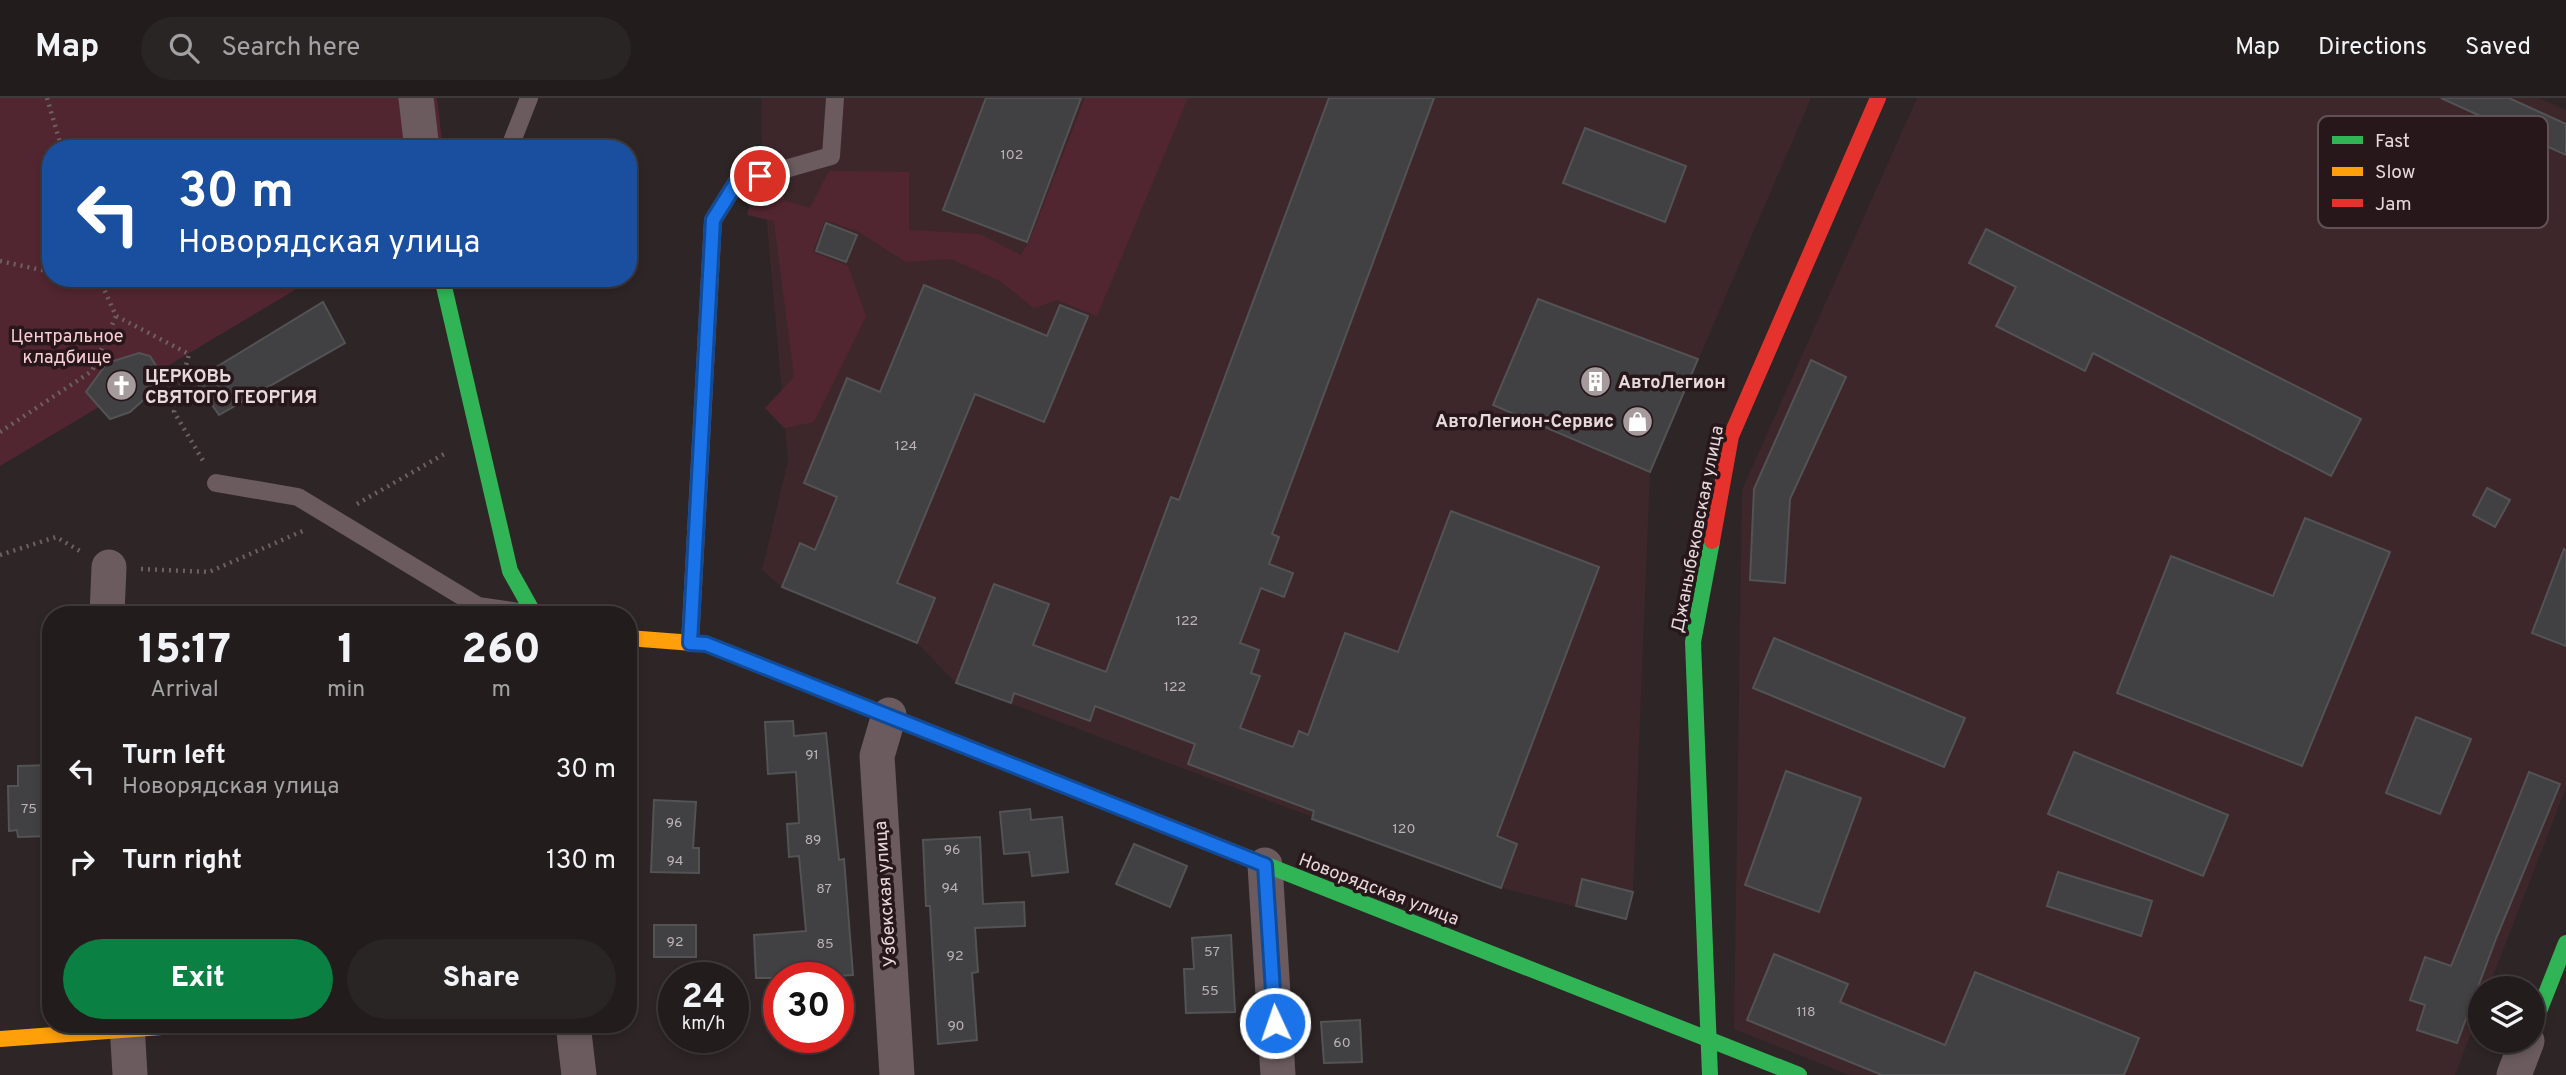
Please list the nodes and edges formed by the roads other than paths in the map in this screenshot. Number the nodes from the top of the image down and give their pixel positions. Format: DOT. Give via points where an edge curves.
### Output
graph roads {
  1 [pos="416,98"];
  2 [pos="529,98"];
  3 [pos="835,98"];
  4 [pos="1878,98"];
  5 [pos="421,140"];
  6 [pos="513,140"];
  7 [pos="444,287"];
  8 [pos="457,287"];
  9 [pos="449,307"];
  10 [pos="216,483"];
  11 [pos="109,567"];
  12 [pos="107,606"];
  13 [pos="478,606"];
  14 [pos="530,606"];
  15 [pos="637,639"];
  16 [pos="690,643"];
  17 [pos="889,715"];
  18 [pos="1265,865"];
  19 [pos="2566,943"];
  20 [pos="2545,996"];
  21 [pos="64,1033"];
  22 [pos="127,1033"];
  23 [pos="574,1033"];
  24 [pos="0,1039"];
  25 [pos="1710,1039"];
  26 [pos="2522,1053"];
  27 [pos="130,1075"];
  28 [pos="579,1075"];
  29 [pos="897,1075"];
  30 [pos="1278,1075"];
  31 [pos="1710,1075"];
  32 [pos="1799,1075"];
  33 [pos="2514,1075"];
  1 -- 5 [label="street"];
  2 -- 6 [label="lane"];
  3 -- 16 [label="lane" via="831,156 736,183 713,220"];
  4 -- 25 [label="street, Джаныбековская улица" via="1731,436 1695,629"];
  7 -- 9 [label="street"];
  8 -- 9 [label="lane"];
  9 -- 14 [label="street" via="510,571"];
  10 -- 13 [label="lane" via="298,497"];
  11 -- 12 [label="street"];
  15 -- 16 [label="street, Новорядская улица"];
  16 -- 17 [label="street, Новорядская улица" via="706,644"];
  17 -- 18 [label="street, Новорядская улица"];
  17 -- 29 [label="street, Узбекская улица" via="877,756"];
  18 -- 25 [label="street, Новорядская улица"];
  18 -- 30 [label="street"];
  19 -- 20 [label="street"];
  21 -- 24 [label="street"];
  22 -- 27 [label="street"];
  23 -- 28 [label="street"];
  25 -- 31 [label="street, Джаныбековская улица"];
  25 -- 32 [label="street, Новорядская улица"];
  26 -- 33 [label="street"];
}
